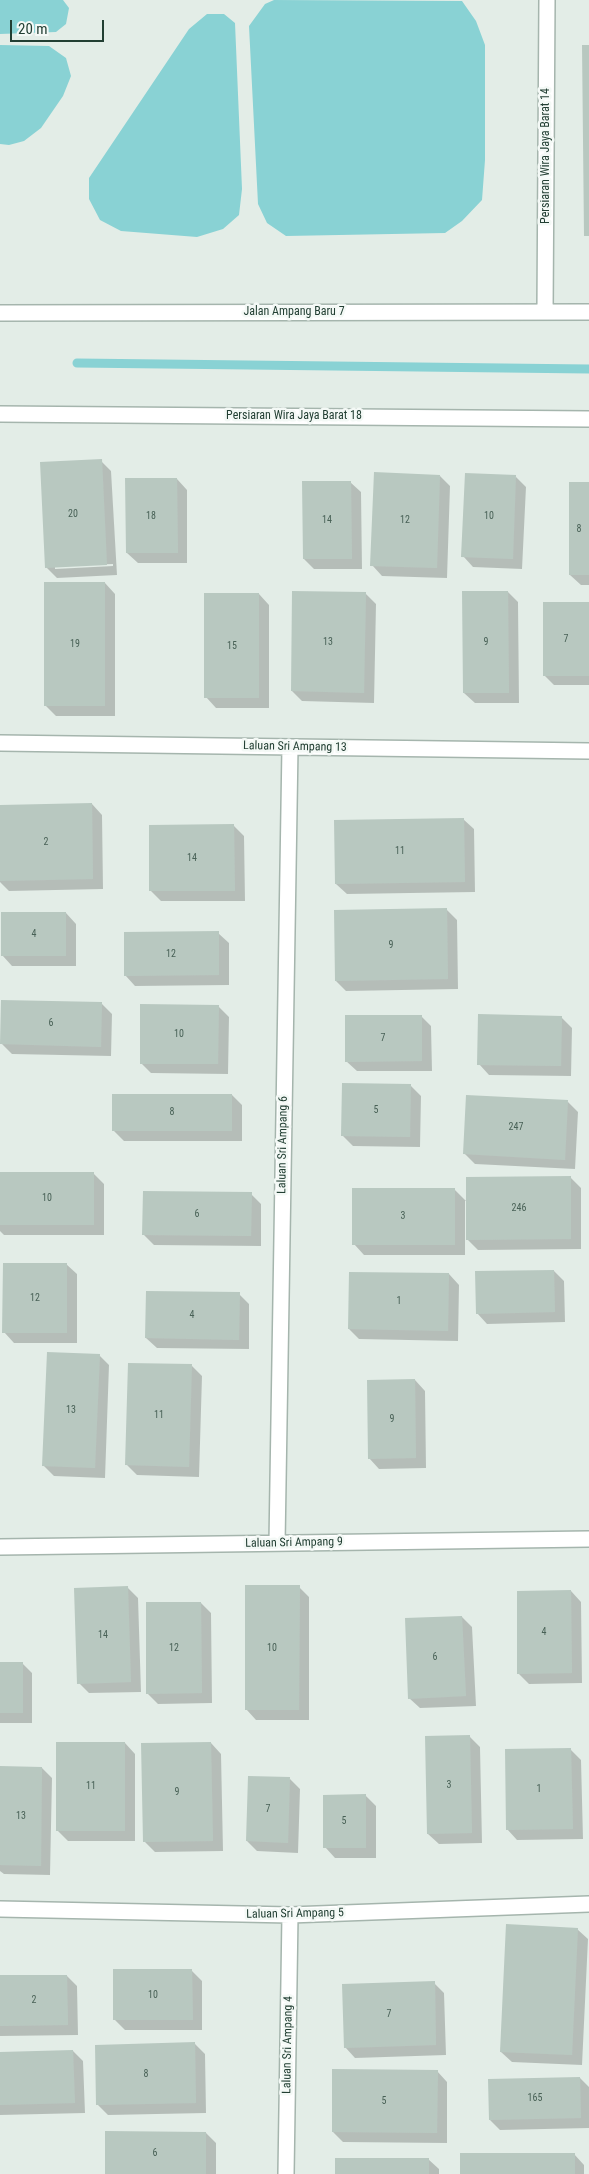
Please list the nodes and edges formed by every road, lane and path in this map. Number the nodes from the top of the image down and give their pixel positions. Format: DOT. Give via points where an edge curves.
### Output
graph roads {
  1 [pos="547,0"];
  2 [pos="545,312"];
  3 [pos="589,312"];
  4 [pos="0,313"];
  5 [pos="0,414"];
  6 [pos="589,419"];
  7 [pos="0,743"];
  8 [pos="290,747"];
  9 [pos="589,751"];
  10 [pos="589,1539"];
  11 [pos="277,1543"];
  12 [pos="0,1547"];
  13 [pos="589,1904"];
  14 [pos="0,1909"];
  15 [pos="290,1915"];
  16 [pos="286,2174"];
  1 -- 2 [label="street, Persiaran Wira Jaya Barat 14"];
  2 -- 3 [label="street, Jalan Ampang Baru 7"];
  2 -- 4 [label="street, Jalan Ampang Baru 7"];
  5 -- 6 [label="street, Persiaran Wira Jaya Barat 18"];
  7 -- 8 [label="street, Laluan Sri Ampang 13"];
  8 -- 9 [label="street, Laluan Sri Ampang 13"];
  8 -- 11 [label="street, Laluan Sri Ampang 6"];
  10 -- 11 [label="street, Laluan Sri Ampang 9"];
  11 -- 12 [label="street, Laluan Sri Ampang 9"];
  13 -- 15 [label="street, Laluan Sri Ampang 5"];
  14 -- 15 [label="street, Laluan Sri Ampang 5"];
  15 -- 16 [label="street, Laluan Sri Ampang 4"];
}
